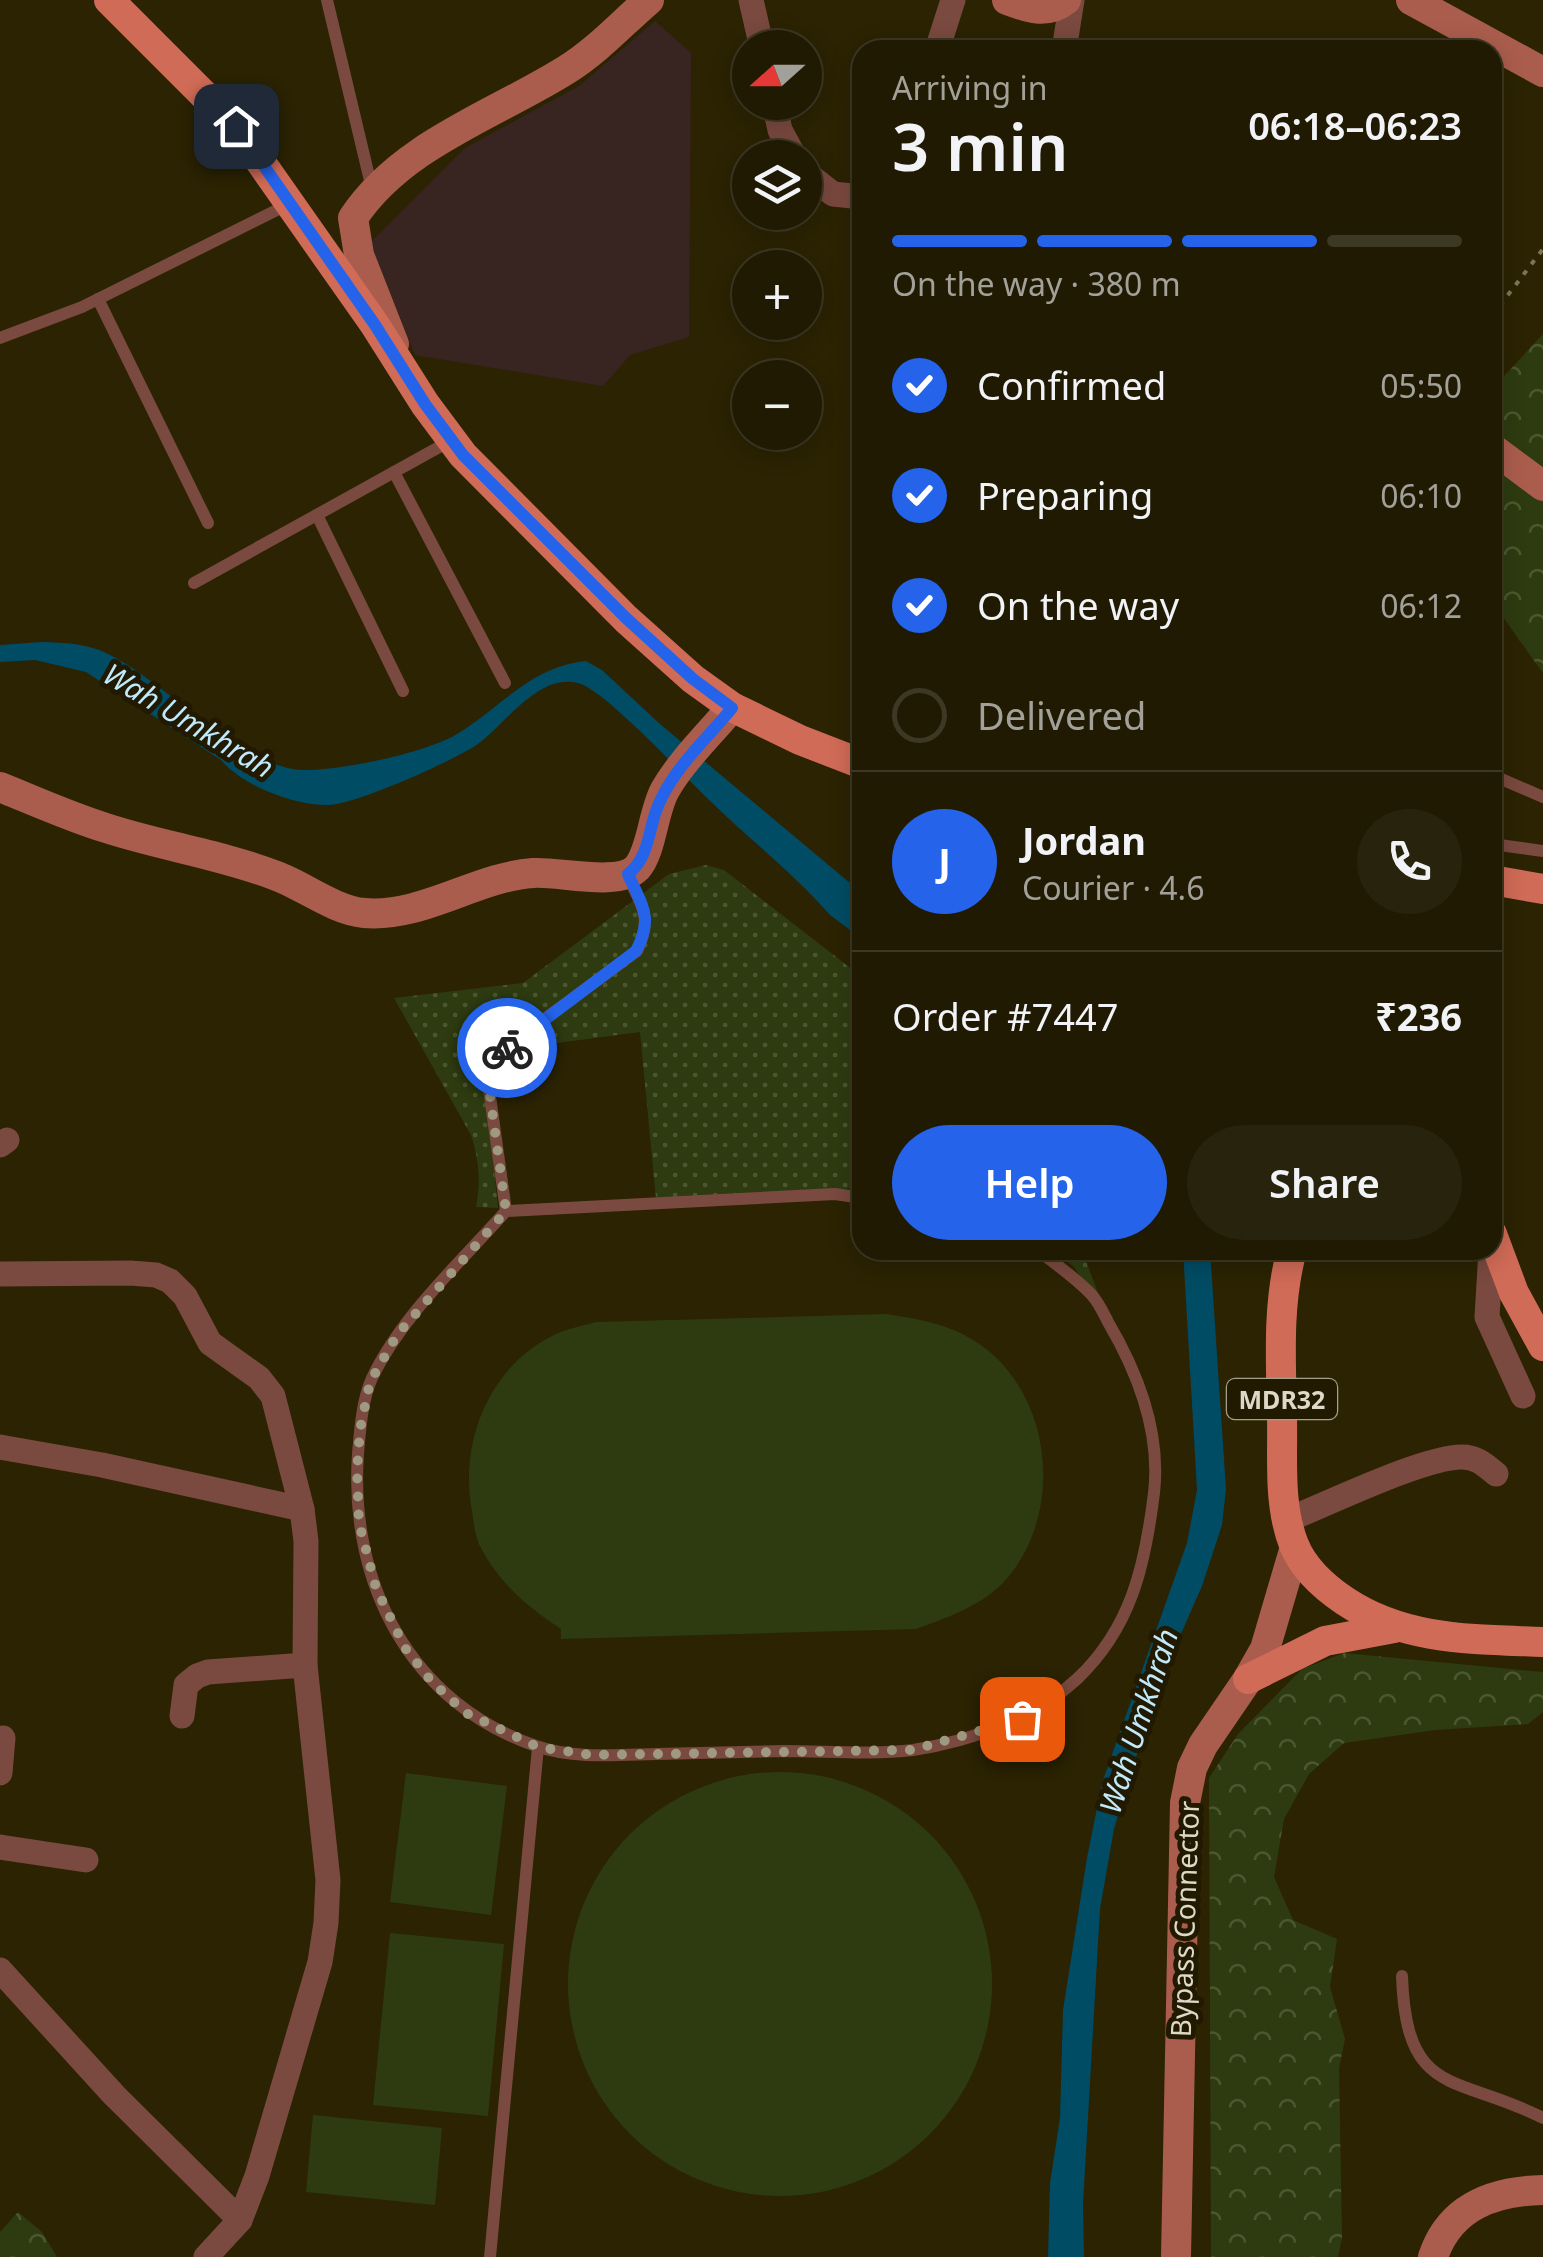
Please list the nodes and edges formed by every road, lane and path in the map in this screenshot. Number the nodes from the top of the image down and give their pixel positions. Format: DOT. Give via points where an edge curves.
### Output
graph roads {
  1 [pos="108,0"];
  2 [pos="327,0"];
  3 [pos="649,0"];
  4 [pos="751,0"];
  5 [pos="952,0"];
  6 [pos="1007,0"];
  7 [pos="1069,0"];
  8 [pos="1412,0"];
  9 [pos="758,30"];
  10 [pos="940,40"];
  11 [pos="1065,40"];
  12 [pos="1485,40"];
  13 [pos="1502,49"];
  14 [pos="1543,72"];
  15 [pos="822,185"];
  16 [pos="373,191"];
  17 [pos="852,196"];
  18 [pos="291,202"];
  19 [pos="1543,249"];
  20 [pos="98,300"];
  21 [pos="1502,303"];
  22 [pos="0,338"];
  23 [pos="402,366"];
  24 [pos="452,440"];
  25 [pos="1502,455"];
  26 [pos="394,472"];
  27 [pos="1543,486"];
  28 [pos="317,515"];
  29 [pos="208,523"];
  30 [pos="194,583"];
  31 [pos="505,683"];
  32 [pos="403,691"];
  33 [pos="732,708"];
  34 [pos="852,760"];
  35 [pos="1502,779"];
  36 [pos="0,787"];
  37 [pos="1543,796"];
  38 [pos="1502,845"];
  39 [pos="1543,851"];
  40 [pos="628,874"];
  41 [pos="1502,882"];
  42 [pos="1543,889"];
  43 [pos="852,1197"];
  44 [pos="506,1211"];
  45 [pos="1049,1260"];
  46 [pos="1290,1260"];
  47 [pos="1490,1260"];
  48 [pos="1502,1260"];
  49 [pos="0,1274"];
  50 [pos="1543,1346"];
  51 [pos="1523,1396"];
  52 [pos="0,1447"];
  53 [pos="1496,1474"];
  54 [pos="302,1509"];
  55 [pos="1291,1534"];
  56 [pos="1394,1628"];
  57 [pos="1543,1642"];
  58 [pos="305,1665"];
  59 [pos="1248,1680"];
  60 [pos="182,1716"];
  61 [pos="2,1738"];
  62 [pos="538,1747"];
  63 [pos="0,1773"];
  64 [pos="0,1848"];
  65 [pos="86,1860"];
  66 [pos="0,1970"];
  67 [pos="1402,1976"];
  68 [pos="1543,2118"];
  69 [pos="1543,2190"];
  70 [pos="240,2220"];
  71 [pos="206,2257"];
  72 [pos="490,2257"];
  73 [pos="1176,2257"];
  74 [pos="1433,2257"];
  1 -- 18 [label="main road" via="236,126"];
  2 -- 16 [label="lane"];
  3 -- 16 [label="street" via="585,58 429,147"];
  4 -- 9 [label="street"];
  5 -- 10 [label="street"];
  6 -- 7 [label="street" via="1039,10"];
  7 -- 11 [label="street"];
  8 -- 12 [label="street"];
  13 -- 14 [label="street"];
  15 -- 17 [label="street"];
  16 -- 23 [label="street" via="353,218 354,233"];
  18 -- 20 [label="lane"];
  18 -- 23 [label="main road"];
  19 -- 21 [label="path"];
  20 -- 22 [label="lane"];
  20 -- 29 [label="lane"];
  23 -- 24 [label="main road"];
  24 -- 26 [label="lane"];
  24 -- 33 [label="main road" via="626,618"];
  25 -- 27 [label="street"];
  26 -- 28 [label="lane"];
  26 -- 31 [label="lane"];
  28 -- 30 [label="lane"];
  28 -- 32 [label="lane"];
  33 -- 34 [label="main road"];
  33 -- 40 [label="street" via="674,776 644,856"];
  35 -- 37 [label="lane"];
  36 -- 40 [label="street" via="106,828 277,876 361,913 430,903 527,873"];
  38 -- 39 [label="lane"];
  40 -- 44 [label="lane" via="647,916 636,951 512,1044 490,1074"];
  41 -- 42 [label="main road"];
  43 -- 44 [label="lane"];
  44 -- 62 [label="lane" via="397,1335 370,1382 360,1430 359,1523 376,1588 414,1660 466,1713"];
  45 -- 62 [label="lane" via="1094,1296 1128,1356 1154,1448 1148,1536 1126,1616 1074,1682 1022,1719 912,1750 591,1755"];
  46 -- 55 [label="main road, Bypass Connector / MDR32" via="1282,1310 1282,1479"];
  47 -- 51 [label="street" via="1487,1317"];
  48 -- 50 [label="main road"];
  49 -- 54 [label="street" via="130,1273 170,1280 210,1342 273,1396"];
  52 -- 54 [label="street"];
  53 -- 55 [label="street" via="1477,1459 1449,1458"];
  54 -- 58 [label="street"];
  55 -- 56 [label="main road" via="1311,1572 1332,1592"];
  55 -- 59 [label="street, Bypass Connector" via="1274,1623"];
  56 -- 57 [label="main road"];
  56 -- 59 [label="main road" via="1324,1641"];
  58 -- 60 [label="street" via="197,1676 186,1686"];
  58 -- 70 [label="street" via="328,1880 326,1923 320,1962"];
  59 -- 73 [label="street, Bypass Connector" via="1203,1745 1185,1803"];
  61 -- 63 [label="street"];
  62 -- 72 [label="lane"];
  64 -- 65 [label="street"];
  66 -- 70 [label="street"];
  67 -- 68 [label="lane" via="1406,2027 1442,2079"];
  69 -- 74 [label="street" via="1498,2194 1465,2209"];
  70 -- 71 [label="street"];
}
